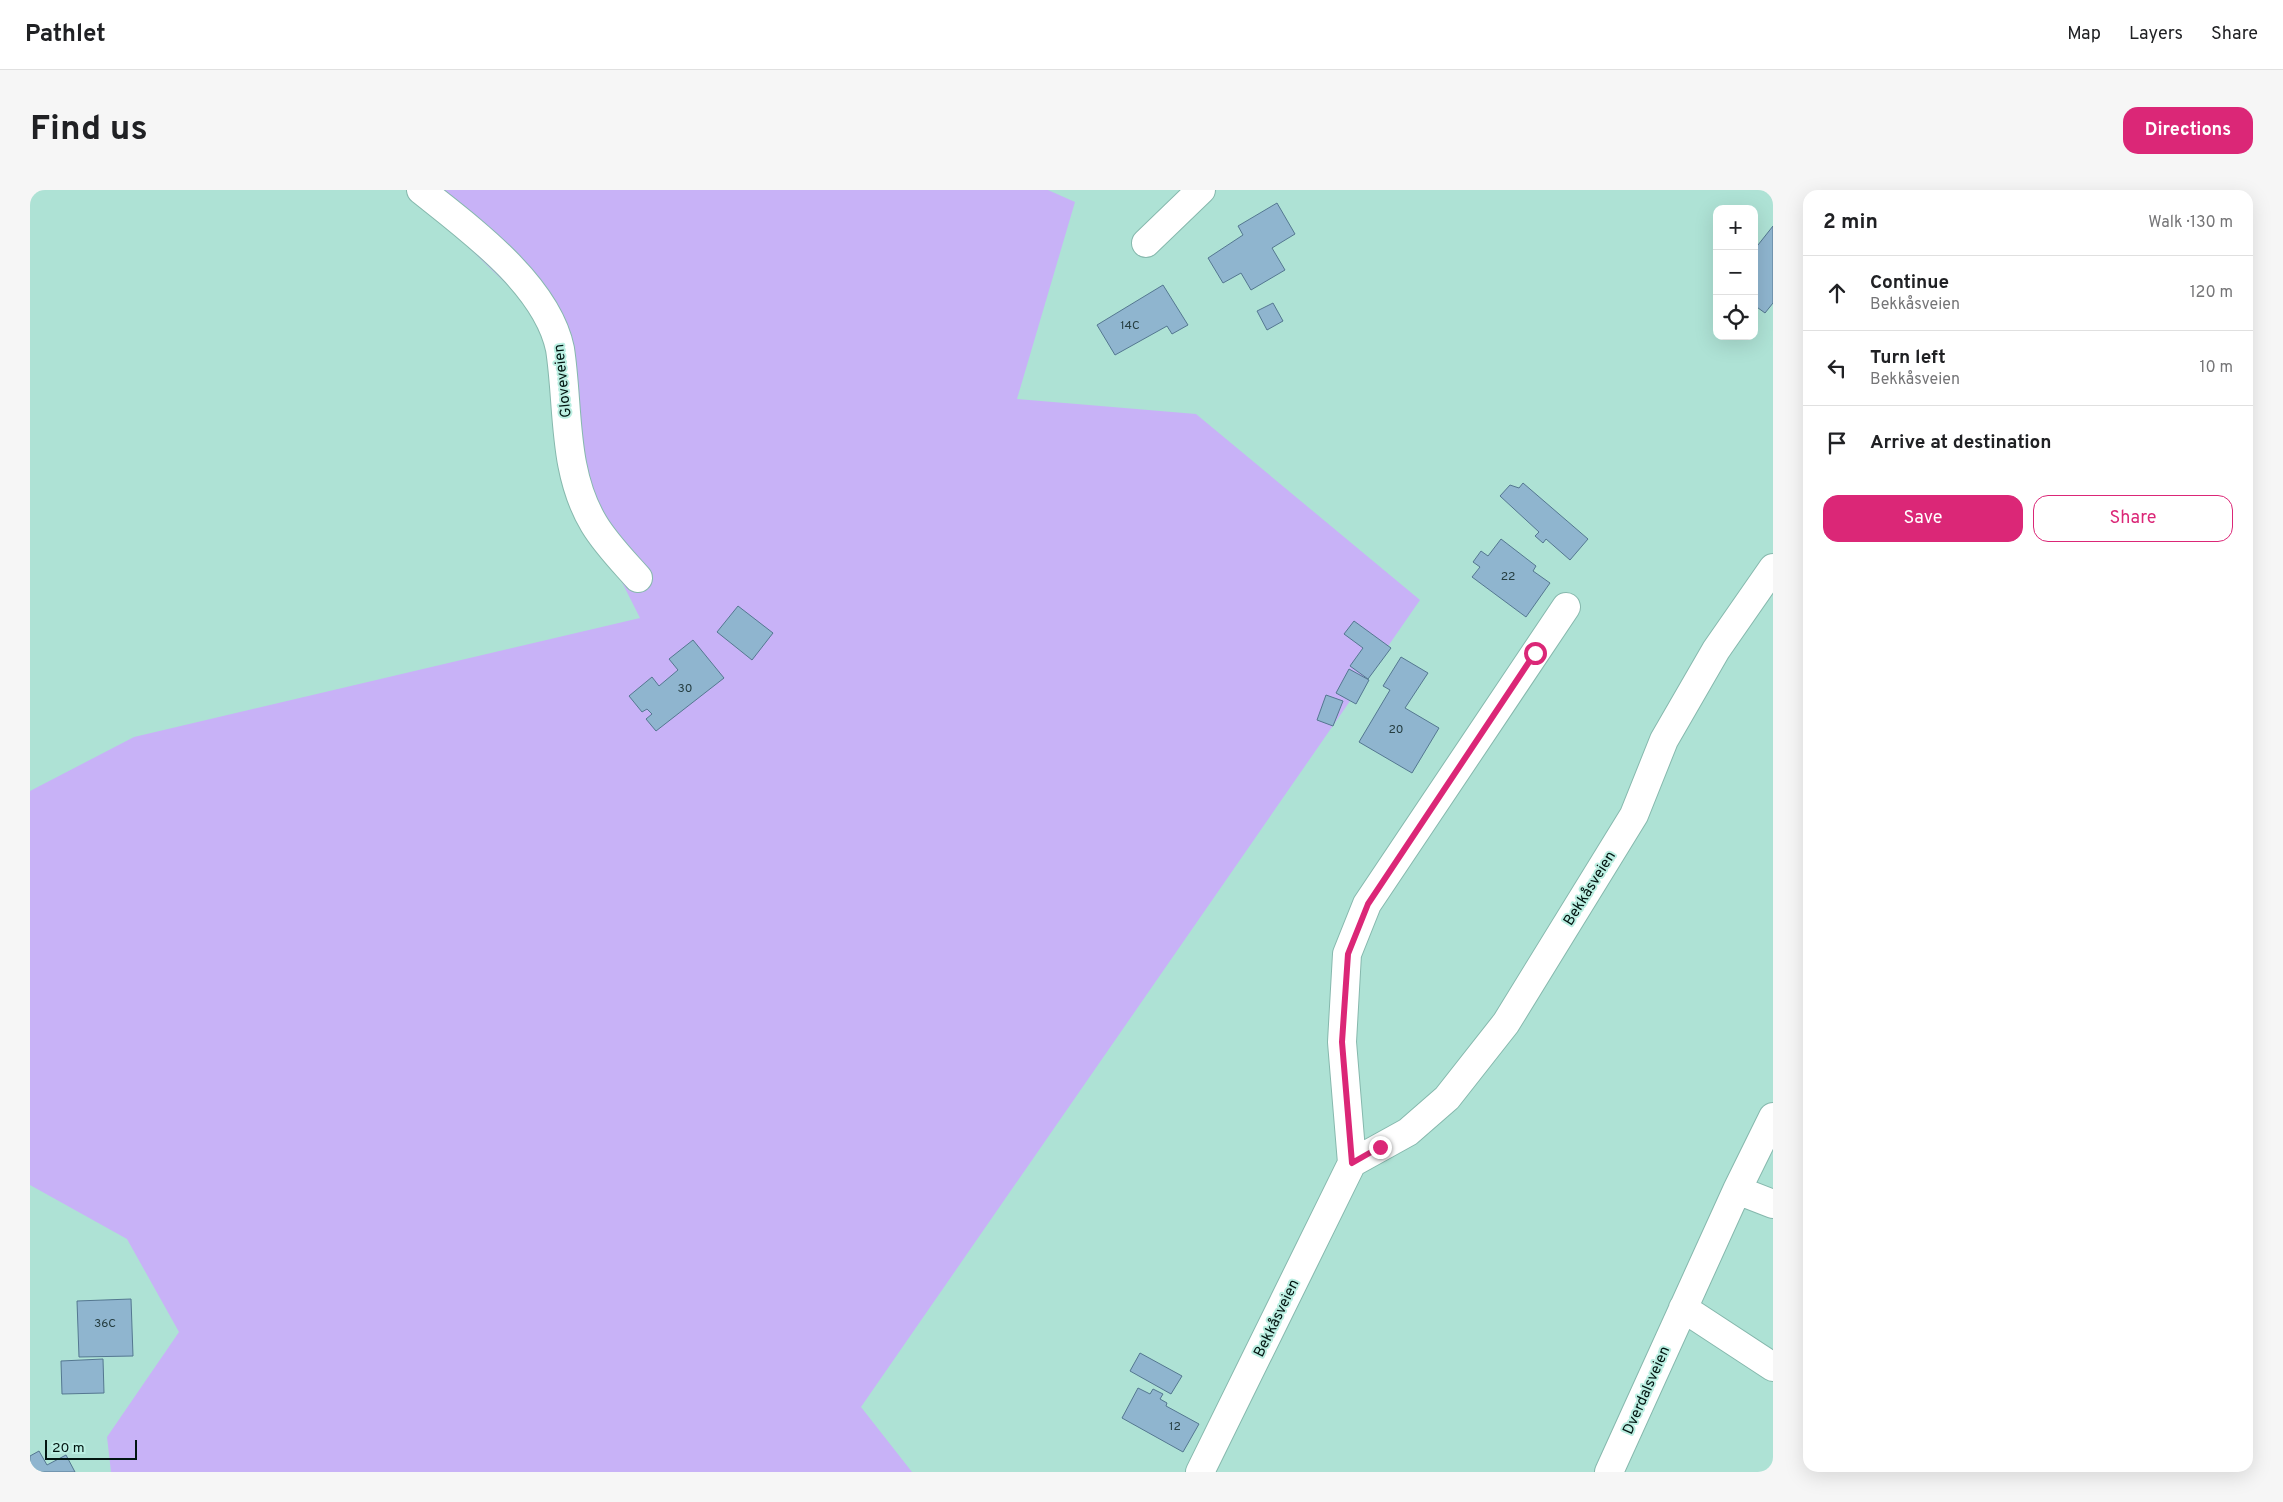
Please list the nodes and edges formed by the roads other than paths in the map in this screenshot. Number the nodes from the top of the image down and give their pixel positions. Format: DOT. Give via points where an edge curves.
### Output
graph roads {
  1 [pos="421,190"];
  2 [pos="1201,190"];
  3 [pos="1146,243"];
  4 [pos="1773,568"];
  5 [pos="638,578"];
  6 [pos="1566,607"];
  7 [pos="1773,1117"];
  8 [pos="1352,1163"];
  9 [pos="1737,1190"];
  10 [pos="1773,1204"];
  11 [pos="1683,1308"];
  12 [pos="1773,1367"];
  13 [pos="1200,1472"];
  14 [pos="1609,1472"];
  1 -- 5 [label="street, Gloveveien" via="498,256 546,312 560,349 571,464 582,501 607,543"];
  2 -- 3 [label="street"];
  4 -- 8 [label="street, Bekkåsveien" via="1716,650 1664,740 1634,815 1506,1023 1447,1098 1408,1132"];
  6 -- 8 [label="street" via="1368,904 1351,946 1342,1042"];
  7 -- 9 [label="street, Dverdalsveien"];
  8 -- 13 [label="street, Bekkåsveien"];
  9 -- 10 [label="street"];
  9 -- 11 [label="street, Dverdalsveien"];
  11 -- 12 [label="street"];
  11 -- 14 [label="street, Dverdalsveien"];
}
